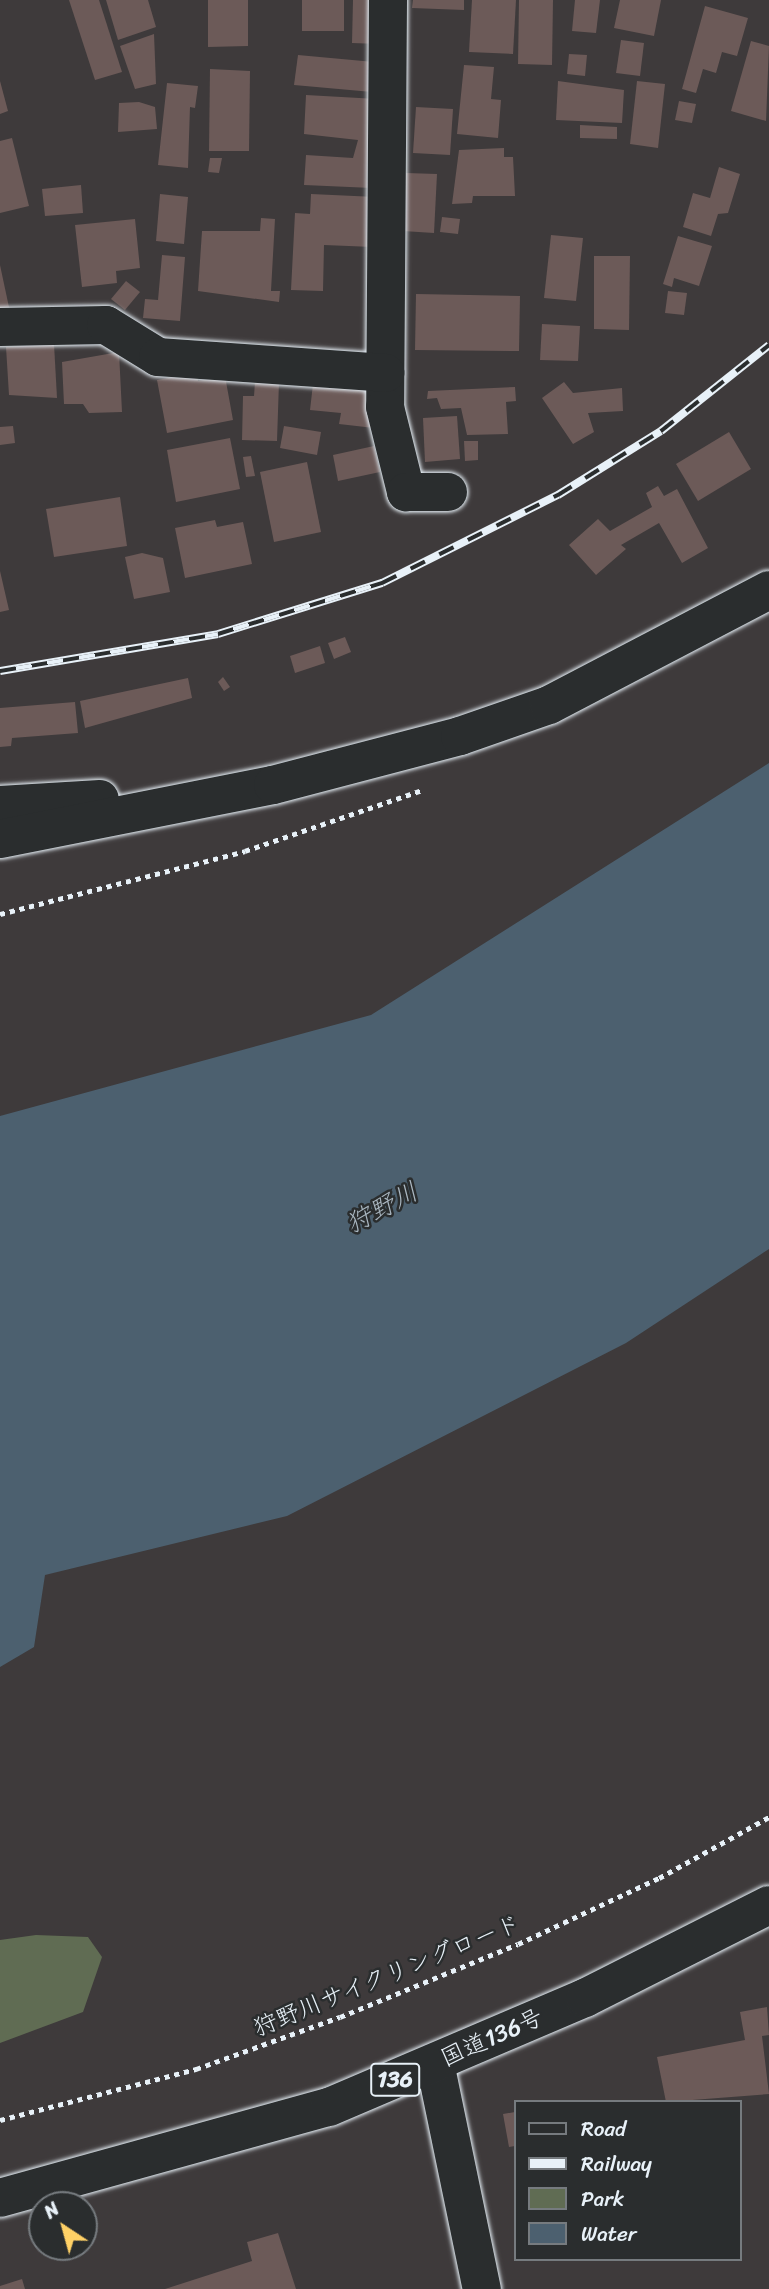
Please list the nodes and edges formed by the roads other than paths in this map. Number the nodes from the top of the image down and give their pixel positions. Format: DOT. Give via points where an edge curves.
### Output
graph roads {
  1 [pos="388,0"];
  2 [pos="0,327"];
  3 [pos="385,373"];
  4 [pos="448,492"];
  5 [pos="769,590"];
  6 [pos="0,805"];
  7 [pos="146,809"];
  8 [pos="0,839"];
  9 [pos="769,1905"];
  10 [pos="435,2063"];
  11 [pos="0,2198"];
  12 [pos="482,2289"];
  1 -- 3 [label="main road"];
  2 -- 3 [label="main road" via="106,325 158,357"];
  3 -- 4 [label="main road" via="385,407 407,492"];
  5 -- 7 [label="main road" via="652,656 516,718 356,765"];
  6 -- 7 [label="main road" via="103,799"];
  7 -- 8 [label="main road"];
  9 -- 10 [label="main road, 国道136号 / 136" via="586,1998"];
  10 -- 11 [label="main road, 国道136号 / 136" via="330,2107"];
  10 -- 12 [label="main road"];
}
